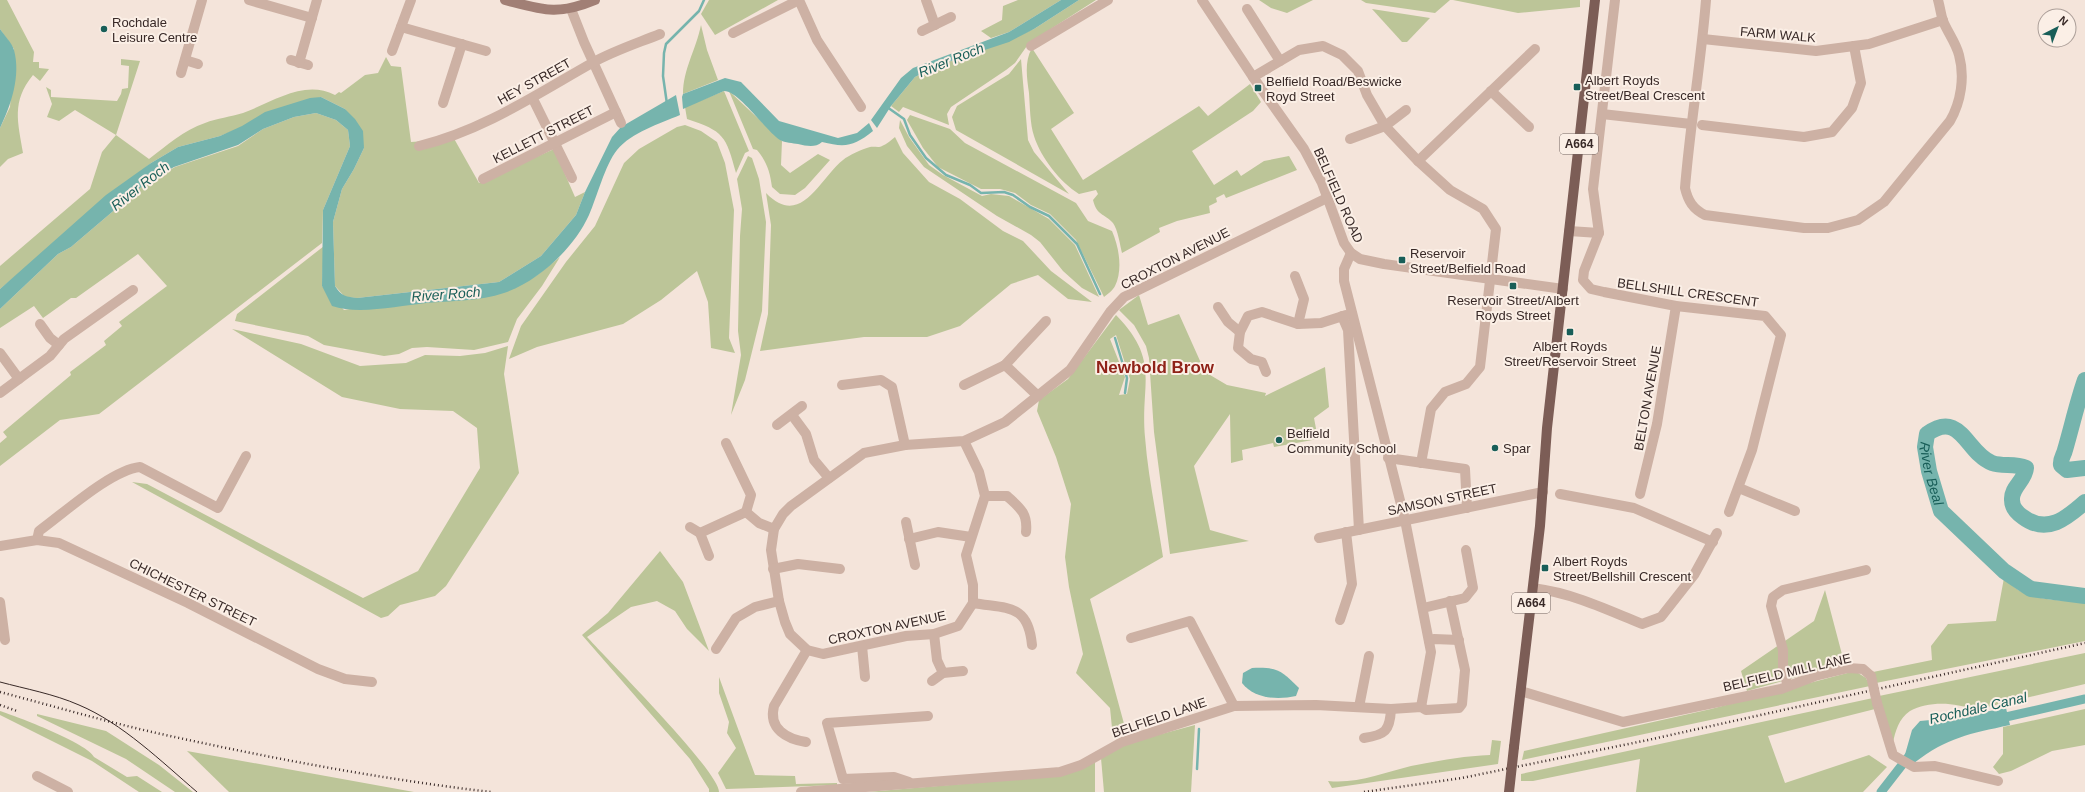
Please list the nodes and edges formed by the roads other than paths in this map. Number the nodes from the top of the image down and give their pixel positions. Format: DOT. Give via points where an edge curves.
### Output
graph roads {
  1 [pos="202,0"];
  2 [pos="249,0"];
  3 [pos="317,0"];
  4 [pos="411,0"];
  5 [pos="505,0"];
  6 [pos="596,0"];
  7 [pos="799,0"];
  8 [pos="926,0"];
  9 [pos="1108,0"];
  10 [pos="1202,0"];
  11 [pos="1596,0"];
  12 [pos="1615,0"];
  13 [pos="1706,0"];
  14 [pos="1938,0"];
  15 [pos="1247,9"];
  16 [pos="571,10"];
  17 [pos="951,17"];
  18 [pos="312,18"];
  19 [pos="1943,20"];
  20 [pos="935,25"];
  21 [pos="401,27"];
  22 [pos="922,31"];
  23 [pos="733,33"];
  24 [pos="660,34"];
  25 [pos="1703,39"];
  26 [pos="462,44"];
  27 [pos="1031,46"];
  28 [pos="1854,46"];
  29 [pos="1535,50"];
  30 [pos="392,51"];
  31 [pos="486,51"];
  32 [pos="185,60"];
  33 [pos="1280,61"];
  34 [pos="594,62"];
  35 [pos="299,63"];
  36 [pos="198,64"];
  37 [pos="181,73"];
  38 [pos="1253,77"];
  39 [pos="1491,91"];
  40 [pos="533,99"];
  41 [pos="443,103"];
  42 [pos="861,107"];
  43 [pos="1406,110"];
  44 [pos="616,112"];
  45 [pos="1602,114"];
  46 [pos="621,123"];
  47 [pos="1690,124"];
  48 [pos="1385,126"];
  49 [pos="1702,126"];
  50 [pos="1529,128"];
  51 [pos="1350,139"];
  52 [pos="555,144"];
  53 [pos="419,146"];
  54 [pos="1418,161"];
  55 [pos="572,178"];
  56 [pos="483,179"];
  57 [pos="1327,198"];
  58 [pos="1569,232"];
  59 [pos="1599,233"];
  60 [pos="1355,256"];
  61 [pos="1295,276"];
  62 [pos="1490,280"];
  63 [pos="1563,289"];
  64 [pos="133,290"];
  65 [pos="1676,306"];
  66 [pos="1218,307"];
  67 [pos="1352,313"];
  68 [pos="1342,316"];
  69 [pos="1046,321"];
  70 [pos="40,324"];
  71 [pos="1298,324"];
  72 [pos="1240,332"];
  73 [pos="59,345"];
  74 [pos="0,352"];
  75 [pos="1005,365"];
  76 [pos="1266,372"];
  77 [pos="19,379"];
  78 [pos="842,385"];
  79 [pos="964,385"];
  80 [pos="0,393"];
  81 [pos="1038,396"];
  82 [pos="802,406"];
  83 [pos="792,415"];
  84 [pos="777,425"];
  85 [pos="964,441"];
  86 [pos="726,443"];
  87 [pos="905,445"];
  88 [pos="246,456"];
  89 [pos="1388,458"];
  90 [pos="1421,463"];
  91 [pos="828,478"];
  92 [pos="1739,488"];
  93 [pos="1543,492"];
  94 [pos="1560,494"];
  95 [pos="1640,494"];
  96 [pos="985,496"];
  97 [pos="1467,508"];
  98 [pos="1795,511"];
  99 [pos="746,512"];
  100 [pos="1729,512"];
  101 [pos="1404,520"];
  102 [pos="906,522"];
  103 [pos="690,528"];
  104 [pos="774,529"];
  105 [pos="1358,530"];
  106 [pos="1026,532"];
  107 [pos="1346,532"];
  108 [pos="700,533"];
  109 [pos="971,537"];
  110 [pos="1319,538"];
  111 [pos="909,539"];
  112 [pos="37,540"];
  113 [pos="0,546"];
  114 [pos="1466,550"];
  115 [pos="710,556"];
  116 [pos="915,565"];
  117 [pos="773,569"];
  118 [pos="840,569"];
  119 [pos="1866,570"];
  120 [pos="1533,588"];
  121 [pos="779,601"];
  122 [pos="1450,601"];
  123 [pos="0,602"];
  124 [pos="973,603"];
  125 [pos="1423,608"];
  126 [pos="1340,620"];
  127 [pos="934,634"];
  128 [pos="1131,638"];
  129 [pos="5,640"];
  130 [pos="1459,640"];
  131 [pos="1429,641"];
  132 [pos="1032,644"];
  133 [pos="862,646"];
  134 [pos="716,649"];
  135 [pos="807,650"];
  136 [pos="1369,656"];
  137 [pos="963,671"];
  138 [pos="943,673"];
  139 [pos="865,677"];
  140 [pos="932,681"];
  141 [pos="372,682"];
  142 [pos="1788,686"];
  143 [pos="1521,691"];
  144 [pos="1234,706"];
  145 [pos="1359,707"];
  146 [pos="1421,707"];
  147 [pos="1391,709"];
  148 [pos="928,716"];
  149 [pos="1364,738"];
  150 [pos="806,742"];
  151 [pos="37,776"];
  152 [pos="1998,781"];
  153 [pos="912,784"];
  154 [pos="68,792"];
  155 [pos="801,792"];
  156 [pos="1509,792"];
  1 -- 32 [label="street"];
  2 -- 18 [label="street"];
  3 -- 18 [label="street"];
  4 -- 21 [label="street"];
  5 -- 16 [label="main road" via="543,10"];
  6 -- 16 [label="main road"];
  7 -- 23 [label="street"];
  7 -- 42 [label="street" via="817,40"];
  8 -- 20 [label="street"];
  9 -- 27 [label="street"];
  10 -- 38 [label="street, BELFIELD ROAD"];
  11 -- 58 [label="main road, A664"];
  12 -- 45 [label="street"];
  13 -- 25 [label="street"];
  14 -- 19 [label="street"];
  15 -- 33 [label="street"];
  16 -- 34 [label="street"];
  17 -- 20 [label="street"];
  18 -- 35 [label="street"];
  19 -- 28 [label="street, FARM WALK" via="1868,44"];
  19 -- 47 [label="street" via="1959,55 1960,100 1956,111 1950,122 1884,202 1858,220 1828,228 1804,228 1699,212 1687,198 1685,188"];
  20 -- 22 [label="street"];
  21 -- 26 [label="street"];
  21 -- 30 [label="street"];
  24 -- 34 [label="street, HEY STREET"];
  25 -- 28 [label="street, FARM WALK" via="1816,51"];
  25 -- 47 [label="street"];
  26 -- 31 [label="street"];
  26 -- 41 [label="street"];
  28 -- 49 [label="street" via="1861,82 1852,108 1832,132 1804,137"];
  29 -- 39 [label="street"];
  32 -- 36 [label="street"];
  32 -- 37 [label="street"];
  33 -- 38 [label="street"];
  33 -- 48 [label="street" via="1299,50 1323,46 1342,55 1358,71 1367,95"];
  34 -- 40 [label="street, HEY STREET"];
  34 -- 44 [label="street"];
  38 -- 57 [label="street, BELFIELD ROAD" via="1304,149 1322,182"];
  39 -- 50 [label="street"];
  39 -- 54 [label="street"];
  40 -- 52 [label="street"];
  40 -- 53 [label="street, HEY STREET" via="444,140"];
  43 -- 48 [label="street"];
  44 -- 46 [label="street"];
  44 -- 52 [label="street, KELLETT STREET"];
  45 -- 47 [label="street"];
  45 -- 59 [label="street" via="1593,189"];
  48 -- 51 [label="street"];
  48 -- 54 [label="street"];
  52 -- 55 [label="street"];
  52 -- 56 [label="street, KELLETT STREET"];
  54 -- 62 [label="street" via="1450,190 1483,209 1496,229"];
  57 -- 60 [label="street, BELFIELD ROAD" via="1344,242"];
  57 -- 81 [label="street, CROXTON AVENUE" via="1124,297 1110,312 1070,370"];
  58 -- 59 [label="street"];
  58 -- 63 [label="main road, A664"];
  59 -- 65 [label="street, BELLSHILL CRESCENT" via="1583,276 1583,280 1591,289"];
  60 -- 62 [label="street" via="1384,264"];
  60 -- 67 [label="street" via="1344,269 1344,281"];
  61 -- 71 [label="street" via="1304,299"];
  62 -- 63 [label="street"];
  62 -- 90 [label="street" via="1480,367 1466,384 1445,392 1430,409"];
  63 -- 93 [label="main road, A664" via="1547,428"];
  64 -- 73 [label="street"];
  65 -- 92 [label="street, BELLSHILL CRESCENT" via="1765,316 1781,335 1752,450"];
  65 -- 95 [label="street, BELTON AVENUE" via="1657,424"];
  66 -- 72 [label="street" via="1228,322"];
  67 -- 68 [label="street"];
  67 -- 89 [label="street"];
  68 -- 71 [label="street" via="1321,323"];
  68 -- 105 [label="street" via="1348,330"];
  69 -- 75 [label="street"];
  70 -- 73 [label="street"];
  71 -- 72 [label="street" via="1262,312 1248,316"];
  72 -- 76 [label="street" via="1238,348 1251,359 1262,362"];
  73 -- 77 [label="street" via="50,356"];
  74 -- 77 [label="street"];
  75 -- 79 [label="street"];
  75 -- 81 [label="street"];
  77 -- 80 [label="street"];
  78 -- 87 [label="street" via="881,380 892,387"];
  81 -- 85 [label="street, CROXTON AVENUE" via="1005,422"];
  82 -- 83 [label="street"];
  83 -- 84 [label="street"];
  83 -- 91 [label="street" via="806,434 814,460"];
  85 -- 87 [label="street, CROXTON AVENUE"];
  85 -- 96 [label="street" via="979,472"];
  86 -- 99 [label="street" via="750,490"];
  87 -- 91 [label="street, CROXTON AVENUE" via="864,453"];
  88 -- 112 [label="street" via="218,508 140,467 132,468 101,485 40,531"];
  89 -- 90 [label="street"];
  89 -- 101 [label="street"];
  90 -- 97 [label="street" via="1465,469"];
  91 -- 104 [label="street, CROXTON AVENUE" via="791,506"];
  92 -- 98 [label="street"];
  92 -- 100 [label="street, BELLSHILL CRESCENT"];
  93 -- 97 [label="street, SAMSON STREET"];
  93 -- 120 [label="main road, A664"];
  94 -- 120 [label="street" via="1635,509 1715,537 1694,575 1661,617 1642,624 1583,599 1556,591"];
  96 -- 106 [label="street" via="1007,496 1020,508 1027,520"];
  96 -- 109 [label="street"];
  97 -- 101 [label="street, SAMSON STREET"];
  99 -- 104 [label="street" via="759,524"];
  99 -- 108 [label="street"];
  101 -- 105 [label="street, SAMSON STREET"];
  101 -- 125 [label="street"];
  102 -- 111 [label="street"];
  103 -- 108 [label="street"];
  104 -- 117 [label="street, CROXTON AVENUE" via="771,550"];
  105 -- 107 [label="street, SAMSON STREET"];
  107 -- 110 [label="street, SAMSON STREET"];
  107 -- 126 [label="street" via="1352,584"];
  108 -- 115 [label="street"];
  109 -- 111 [label="street" via="938,532"];
  109 -- 124 [label="street" via="966,555 973,585"];
  111 -- 116 [label="street"];
  112 -- 113 [label="street, CHICHESTER STREET"];
  112 -- 141 [label="street, CHICHESTER STREET" via="59,543 93,558 318,669 345,679"];
  114 -- 122 [label="street" via="1473,588 1465,598"];
  117 -- 118 [label="street" via="798,564"];
  117 -- 121 [label="street, CROXTON AVENUE"];
  119 -- 142 [label="street" via="1782,590 1773,597 1771,606 1783,650 1783,670"];
  120 -- 143 [label="main road, A664"];
  121 -- 134 [label="street" via="755,607 736,618"];
  121 -- 135 [label="street, CROXTON AVENUE" via="790,634"];
  122 -- 125 [label="street"];
  122 -- 130 [label="street"];
  123 -- 129 [label="street"];
  124 -- 127 [label="street, CROXTON AVENUE" via="958,626"];
  124 -- 132 [label="street" via="1017,610 1031,630"];
  125 -- 131 [label="street"];
  127 -- 133 [label="street, CROXTON AVENUE" via="906,636"];
  127 -- 138 [label="street" via="937,660"];
  128 -- 144 [label="street" via="1190,621"];
  130 -- 131 [label="street"];
  130 -- 146 [label="street, BELFIELD LANE" via="1465,670 1462,704 1459,708 1426,710"];
  131 -- 146 [label="street" via="1431,652"];
  133 -- 135 [label="street, CROXTON AVENUE" via="824,654"];
  133 -- 139 [label="street"];
  135 -- 150 [label="street" via="772,713 778,730 792,740"];
  136 -- 145 [label="street"];
  137 -- 138 [label="street"];
  138 -- 140 [label="street"];
  142 -- 143 [label="street, BELFIELD MILL LANE" via="1623,722"];
  142 -- 152 [label="street, BELFIELD MILL LANE, bridge" via="1848,668 1863,669 1871,676 1893,755 1914,767 1935,766"];
  143 -- 156 [label="main road, A664, bridge"];
  144 -- 145 [label="street, BELFIELD LANE"];
  144 -- 153 [label="street, BELFIELD LANE" via="1122,742 1081,765 1060,772"];
  145 -- 147 [label="street, BELFIELD LANE"];
  146 -- 147 [label="street, BELFIELD LANE"];
  147 -- 149 [label="street" via="1386,730 1379,736"];
  148 -- 153 [label="street" via="826,723 843,779 894,777"];
  151 -- 154 [label="street"];
  153 -- 155 [label="street, BELFIELD LANE"];
}
